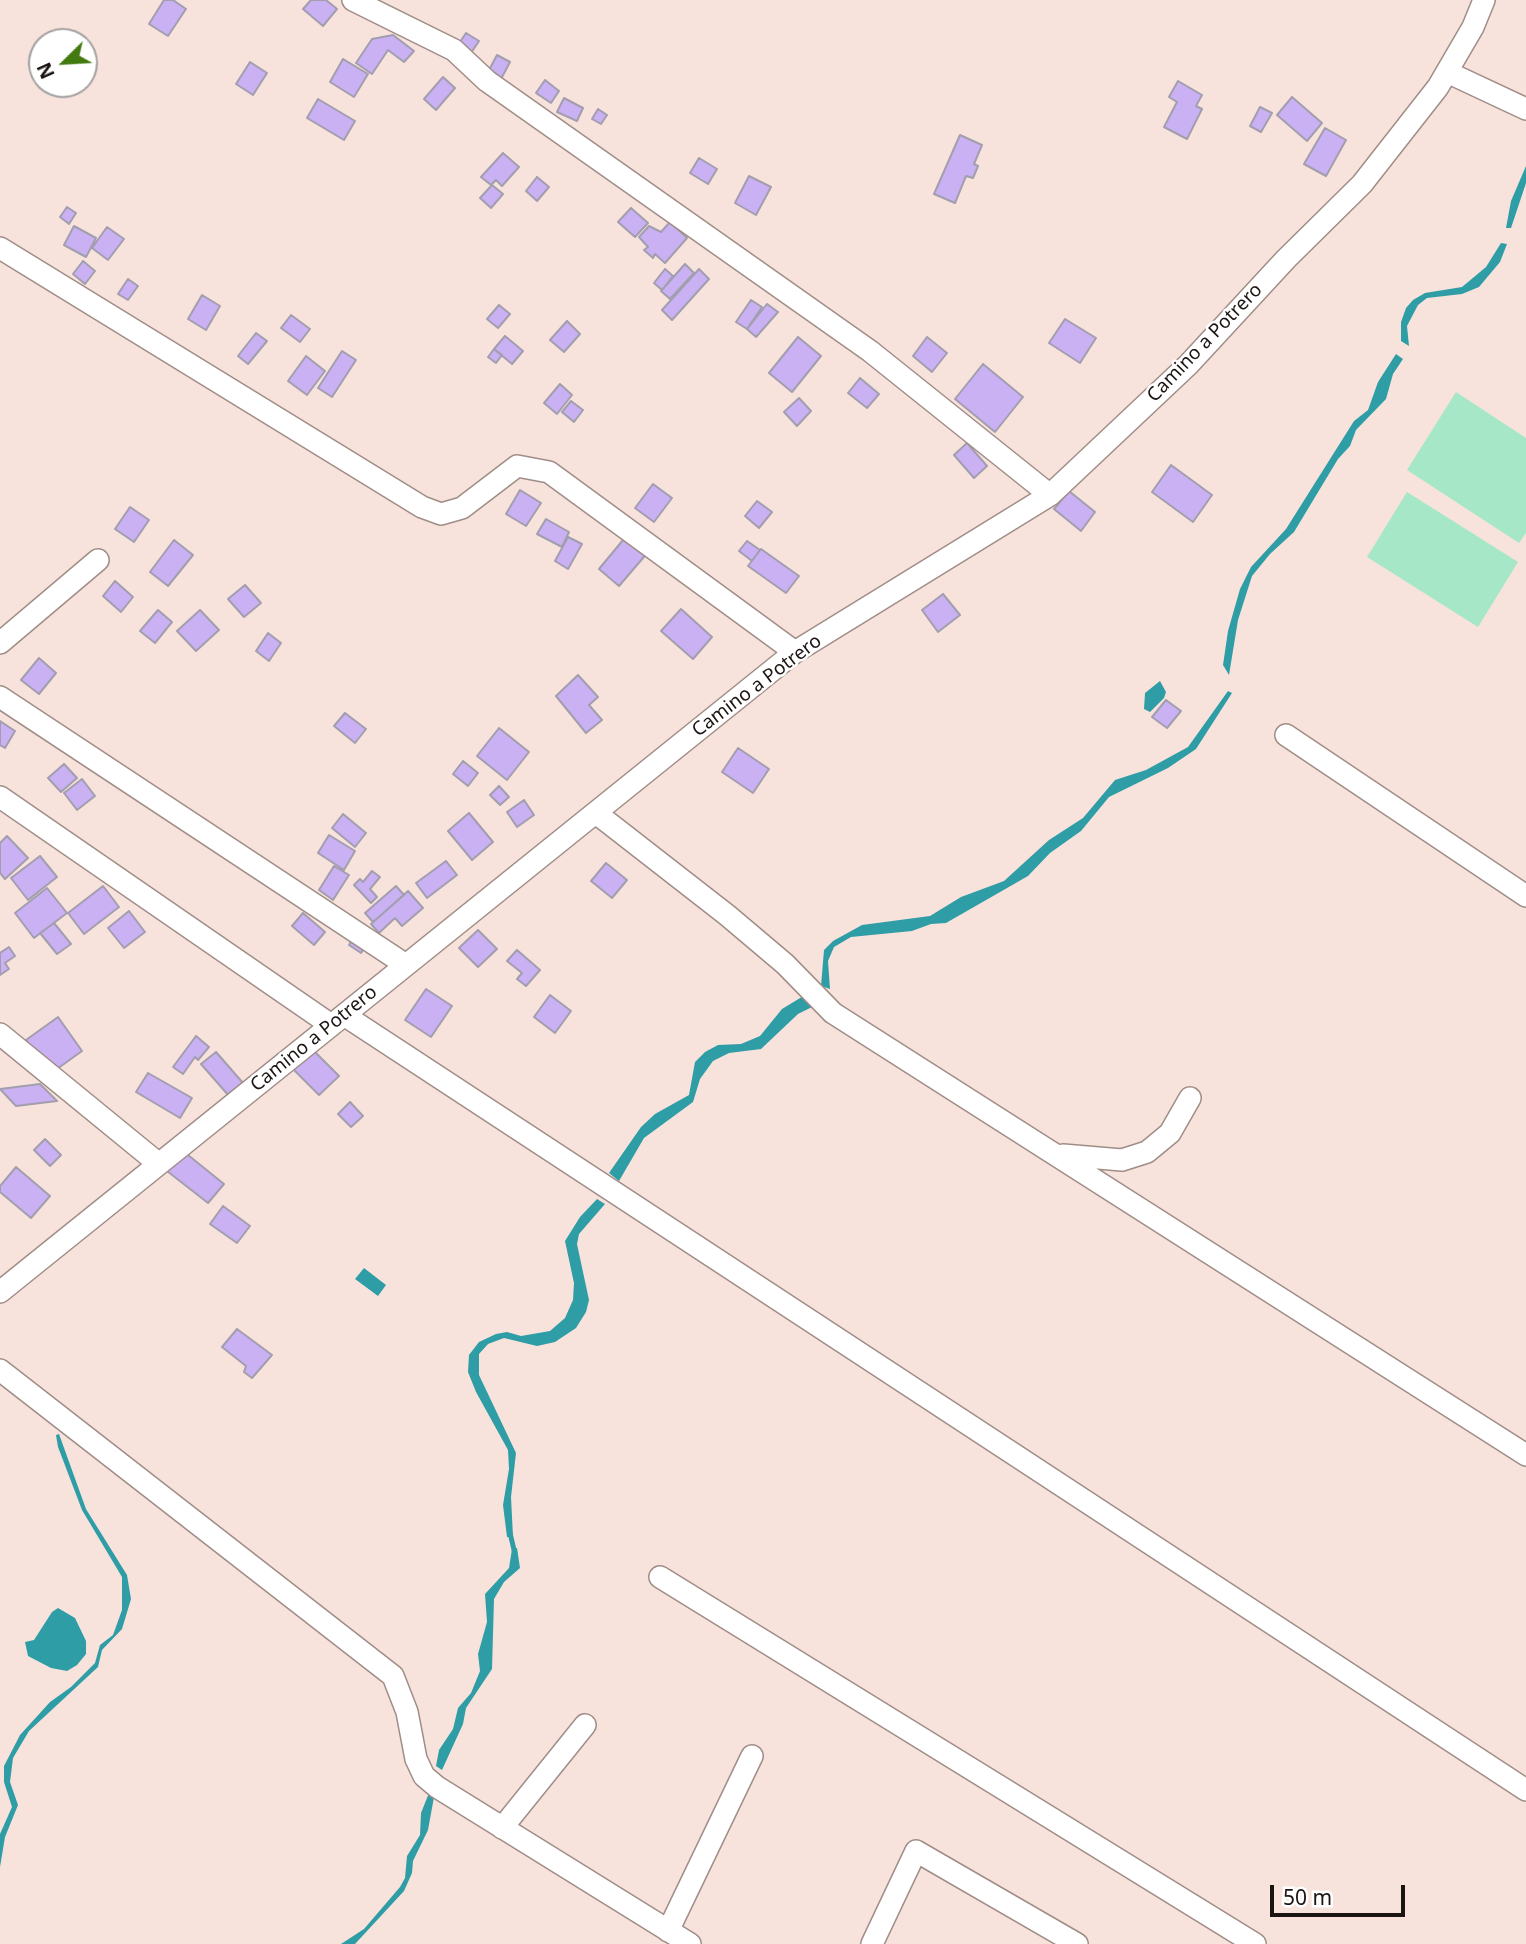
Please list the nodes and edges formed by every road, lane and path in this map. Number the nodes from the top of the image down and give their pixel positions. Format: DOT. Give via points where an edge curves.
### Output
graph roads {
  1 [pos="353,0"];
  2 [pos="1484,0"];
  3 [pos="1447,72"];
  4 [pos="1526,109"];
  5 [pos="0,248"];
  6 [pos="1050,495"];
  7 [pos="98,559"];
  8 [pos="0,643"];
  9 [pos="795,652"];
  10 [pos="0,697"];
  11 [pos="1286,735"];
  12 [pos="0,797"];
  13 [pos="596,813"];
  14 [pos="1526,896"];
  15 [pos="406,965"];
  16 [pos="338,1020"];
  17 [pos="0,1034"];
  18 [pos="1190,1098"];
  19 [pos="1054,1153"];
  20 [pos="159,1164"];
  21 [pos="0,1292"];
  22 [pos="0,1370"];
  23 [pos="1526,1455"];
  24 [pos="660,1577"];
  25 [pos="585,1725"];
  26 [pos="752,1756"];
  27 [pos="1526,1790"];
  28 [pos="502,1828"];
  29 [pos="668,1931"];
  30 [pos="690,1944"];
  31 [pos="872,1944"];
  32 [pos="1077,1944"];
  33 [pos="1255,1944"];
  1 -- 6 [label="street" via="454,50 487,81 870,351"];
  2 -- 3 [label="street, Camino a Potrero"];
  3 -- 4 [label="street"];
  3 -- 6 [label="street, Camino a Potrero" via="1362,184 1188,365"];
  5 -- 9 [label="street" via="422,507 441,514 462,508 517,466 549,472"];
  6 -- 9 [label="street, Camino a Potrero"];
  7 -- 8 [label="street"];
  9 -- 13 [label="street, Camino a Potrero"];
  10 -- 15 [label="street"];
  11 -- 14 [label="street"];
  12 -- 16 [label="street"];
  13 -- 15 [label="street, Camino a Potrero"];
  13 -- 19 [label="street" via="737,923 833,1013"];
  15 -- 16 [label="street, Camino a Potrero"];
  16 -- 20 [label="street, Camino a Potrero"];
  16 -- 27 [label="street"];
  17 -- 20 [label="street"];
  18 -- 19 [label="street" via="1170,1133 1147,1152 1122,1160"];
  19 -- 23 [label="street"];
  20 -- 21 [label="street, Camino a Potrero"];
  22 -- 28 [label="street" via="393,1676 402,1692 424,1776"];
  24 -- 33 [label="street"];
  25 -- 28 [label="street"];
  26 -- 29 [label="street"];
  28 -- 29 [label="street"];
  29 -- 30 [label="street"];
  31 -- 32 [label="street" via="916,1851"];
}
